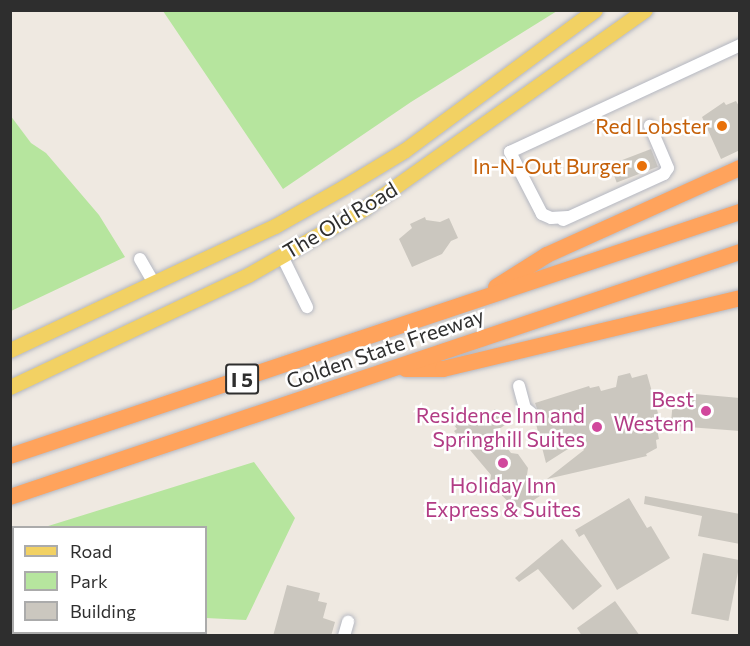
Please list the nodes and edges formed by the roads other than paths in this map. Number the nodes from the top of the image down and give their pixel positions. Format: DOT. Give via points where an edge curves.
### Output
graph roads {
  1 [pos="595,10"];
  2 [pos="645,10"];
  3 [pos="740,45"];
  4 [pos="650,126"];
  5 [pos="740,168"];
  6 [pos="740,212"];
  7 [pos="740,252"];
  8 [pos="282,256"];
  9 [pos="141,259"];
  10 [pos="154,283"];
  11 [pos="740,298"];
  12 [pos="473,302"];
  13 [pos="307,307"];
  14 [pos="10,350"];
  15 [pos="393,369"];
  16 [pos="519,386"];
  17 [pos="10,387"];
  18 [pos="531,413"];
  19 [pos="10,456"];
  20 [pos="10,497"];
  21 [pos="348,622"];
  22 [pos="344,636"];
  1 -- 10 [label="main road, The Old Road" via="373,170 275,226"];
  2 -- 8 [label="main road, The Old Road" via="365,208"];
  3 -- 4 [label="lane" via="510,152 525,185 526,198 540,221 554,224 664,174 668,168"];
  5 -- 12 [label="highway, I 5" via="547,255"];
  6 -- 12 [label="highway, Golden State Freeway / I 5"];
  7 -- 15 [label="highway, Golden State Freeway / I 5"];
  8 -- 13 [label="lane"];
  8 -- 17 [label="main road, The Old Road"];
  9 -- 10 [label="lane"];
  10 -- 14 [label="main road, The Old Road"];
  11 -- 15 [label="highway, I 5" via="444,369"];
  12 -- 19 [label="highway, Golden State Freeway / I 5"];
  15 -- 20 [label="highway, Golden State Freeway / I 5"];
  16 -- 18 [label="lane" via="525,408"];
  21 -- 22 [label="lane"];
}
